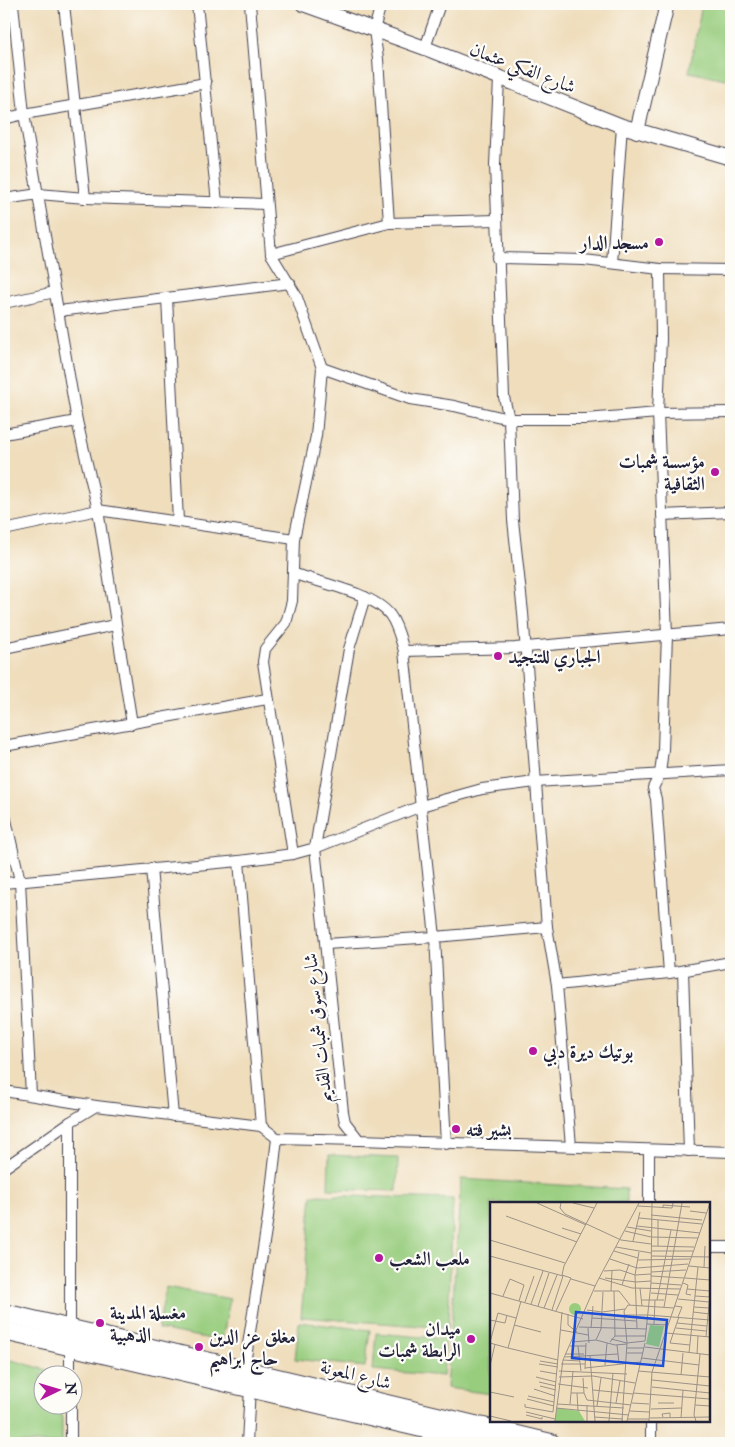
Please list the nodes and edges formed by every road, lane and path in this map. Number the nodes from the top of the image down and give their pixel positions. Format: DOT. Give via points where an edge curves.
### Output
graph roads {
  1 [pos="13,4"];
  2 [pos="64,4"];
  3 [pos="198,4"];
  4 [pos="250,4"];
  5 [pos="304,4"];
  6 [pos="381,4"];
  7 [pos="440,4"];
  8 [pos="667,4"];
  9 [pos="374,30"];
  10 [pos="425,48"];
  11 [pos="499,79"];
  12 [pos="206,83"];
  13 [pos="76,106"];
  14 [pos="24,114"];
  15 [pos="4,120"];
  16 [pos="622,126"];
  17 [pos="638,131"];
  18 [pos="731,158"];
  19 [pos="39,194"];
  20 [pos="85,198"];
  21 [pos="4,199"];
  22 [pos="217,203"];
  23 [pos="266,204"];
  24 [pos="496,220"];
  25 [pos="389,223"];
  26 [pos="271,254"];
  27 [pos="497,258"];
  28 [pos="612,263"];
  29 [pos="660,269"];
  30 [pos="731,270"];
  31 [pos="290,283"];
  32 [pos="55,292"];
  33 [pos="167,298"];
  34 [pos="4,303"];
  35 [pos="59,311"];
  36 [pos="322,368"];
  37 [pos="731,412"];
  38 [pos="658,413"];
  39 [pos="509,419"];
  40 [pos="77,421"];
  41 [pos="4,434"];
  42 [pos="98,510"];
  43 [pos="731,512"];
  44 [pos="662,515"];
  45 [pos="178,521"];
  46 [pos="4,530"];
  47 [pos="294,539"];
  48 [pos="295,574"];
  49 [pos="364,597"];
  50 [pos="115,625"];
  51 [pos="731,629"];
  52 [pos="667,634"];
  53 [pos="4,648"];
  54 [pos="526,648"];
  55 [pos="404,651"];
  56 [pos="267,699"];
  57 [pos="132,724"];
  58 [pos="4,746"];
  59 [pos="731,770"];
  60 [pos="660,774"];
  61 [pos="535,782"];
  62 [pos="421,806"];
  63 [pos="4,812"];
  64 [pos="315,848"];
  65 [pos="292,854"];
  66 [pos="239,860"];
  67 [pos="152,868"];
  68 [pos="20,881"];
  69 [pos="4,883"];
  70 [pos="547,927"];
  71 [pos="435,937"];
  72 [pos="326,944"];
  73 [pos="731,962"];
  74 [pos="683,971"];
  75 [pos="669,973"];
  76 [pos="558,985"];
  77 [pos="4,1091"];
  78 [pos="31,1095"];
  79 [pos="96,1106"];
  80 [pos="172,1116"];
  81 [pos="70,1122"];
  82 [pos="261,1126"];
  83 [pos="276,1138"];
  84 [pos="359,1140"];
  85 [pos="446,1144"];
  86 [pos="571,1146"];
  87 [pos="649,1150"];
  88 [pos="689,1151"];
  89 [pos="731,1152"];
  90 [pos="4,1168"];
  91 [pos="650,1202"];
  92 [pos="710,1247"];
  93 [pos="731,1247"];
  94 [pos="4,1314"];
  95 [pos="4,1331"];
  96 [pos="71,1338"];
  97 [pos="70,1364"];
  98 [pos="244,1370"];
  99 [pos="250,1387"];
  100 [pos="71,1414"];
  101 [pos="651,1422"];
  102 [pos="458,1440"];
  103 [pos="71,1443"];
  104 [pos="247,1443"];
  105 [pos="486,1443"];
  106 [pos="552,1443"];
  107 [pos="651,1443"];
  1 -- 14 [label="street"];
  2 -- 13 [label="street"];
  3 -- 12 [label="street"];
  4 -- 23 [label="street"];
  5 -- 9 [label="street, شارع الفكي عثمان"];
  6 -- 9 [label="street"];
  7 -- 10 [label="street"];
  8 -- 17 [label="street"];
  9 -- 10 [label="street, شارع الفكي عثمان"];
  9 -- 25 [label="street"];
  10 -- 11 [label="street, شارع الفكي عثمان"];
  11 -- 16 [label="street, شارع الفكي عثمان"];
  11 -- 24 [label="street"];
  12 -- 13 [label="street"];
  12 -- 22 [label="street"];
  13 -- 14 [label="street"];
  13 -- 20 [label="street"];
  14 -- 15 [label="street"];
  14 -- 19 [label="street"];
  16 -- 17 [label="street, شارع الفكي عثمان"];
  16 -- 28 [label="street"];
  17 -- 18 [label="street, شارع الفكي عثمان"];
  19 -- 20 [label="street"];
  19 -- 21 [label="street"];
  19 -- 32 [label="street"];
  20 -- 22 [label="street"];
  22 -- 23 [label="street"];
  23 -- 26 [label="street"];
  24 -- 25 [label="street"];
  24 -- 27 [label="street"];
  25 -- 26 [label="street"];
  26 -- 31 [label="street"];
  27 -- 28 [label="street"];
  27 -- 39 [label="street" via="504,396"];
  28 -- 29 [label="street"];
  29 -- 30 [label="street"];
  29 -- 38 [label="street"];
  31 -- 33 [label="street"];
  31 -- 36 [label="street"];
  32 -- 34 [label="street"];
  32 -- 35 [label="street"];
  33 -- 35 [label="street"];
  33 -- 45 [label="street"];
  35 -- 40 [label="street"];
  36 -- 39 [label="street" via="410,399"];
  36 -- 47 [label="street" via="316,436"];
  37 -- 38 [label="street"];
  38 -- 39 [label="street" via="586,419"];
  38 -- 44 [label="street"];
  39 -- 54 [label="street" via="512,520"];
  40 -- 41 [label="street"];
  40 -- 42 [label="street"];
  42 -- 45 [label="street"];
  42 -- 46 [label="street"];
  42 -- 50 [label="street"];
  43 -- 44 [label="street"];
  44 -- 52 [label="street"];
  45 -- 47 [label="street"];
  47 -- 48 [label="street"];
  48 -- 49 [label="street"];
  48 -- 56 [label="street" via="286,623 264,652"];
  49 -- 55 [label="street" via="389,614 397,627"];
  49 -- 64 [label="street, شارع سوق شمبات القديم" via="349,649"];
  50 -- 53 [label="street"];
  50 -- 57 [label="street"];
  51 -- 52 [label="street"];
  52 -- 54 [label="street"];
  52 -- 60 [label="street"];
  54 -- 55 [label="street"];
  54 -- 61 [label="street"];
  55 -- 62 [label="street"];
  56 -- 57 [label="street"];
  56 -- 65 [label="street"];
  57 -- 58 [label="street"];
  59 -- 60 [label="street"];
  60 -- 61 [label="street"];
  60 -- 75 [label="street" via="653,788"];
  61 -- 62 [label="street" via="482,789"];
  61 -- 70 [label="street"];
  62 -- 64 [label="street"];
  62 -- 71 [label="street"];
  63 -- 68 [label="street"];
  64 -- 65 [label="street"];
  64 -- 72 [label="street, شارع سوق شمبات القديم"];
  65 -- 66 [label="street"];
  66 -- 67 [label="street"];
  66 -- 82 [label="street"];
  67 -- 68 [label="street"];
  67 -- 80 [label="street"];
  68 -- 69 [label="street"];
  68 -- 78 [label="street"];
  70 -- 71 [label="street"];
  70 -- 76 [label="street"];
  71 -- 72 [label="street"];
  71 -- 85 [label="street"];
  72 -- 84 [label="street, شارع سوق شمبات القديم" via="343,1112"];
  73 -- 74 [label="street"];
  74 -- 75 [label="street"];
  74 -- 88 [label="street"];
  75 -- 76 [label="street"];
  76 -- 86 [label="street"];
  77 -- 78 [label="street"];
  78 -- 79 [label="street"];
  79 -- 80 [label="street"];
  79 -- 81 [label="street"];
  80 -- 82 [label="street"];
  81 -- 90 [label="street"];
  81 -- 96 [label="street"];
  82 -- 83 [label="street"];
  83 -- 84 [label="street"];
  83 -- 98 [label="street" via="268,1217"];
  84 -- 85 [label="street"];
  85 -- 86 [label="street"];
  86 -- 87 [label="street"];
  87 -- 88 [label="street"];
  87 -- 91 [label="street"];
  88 -- 89 [label="street"];
  92 -- 93 [label="street"];
  94 -- 96 [label="highway, شارع المعونة"];
  95 -- 96 [label="highway, شارع المعونة"];
  96 -- 97 [label="street"];
  96 -- 98 [label="highway, شارع المعونة"];
  96 -- 99 [label="highway, شارع المعونة"];
  98 -- 99 [label="street"];
  98 -- 106 [label="highway, شارع المعونة"];
  99 -- 102 [label="highway, شارع المعونة"];
  99 -- 104 [label="street"];
  100 -- 103 [label="street"];
  101 -- 107 [label="street"];
  102 -- 105 [label="highway, شارع المعونة"];
}
